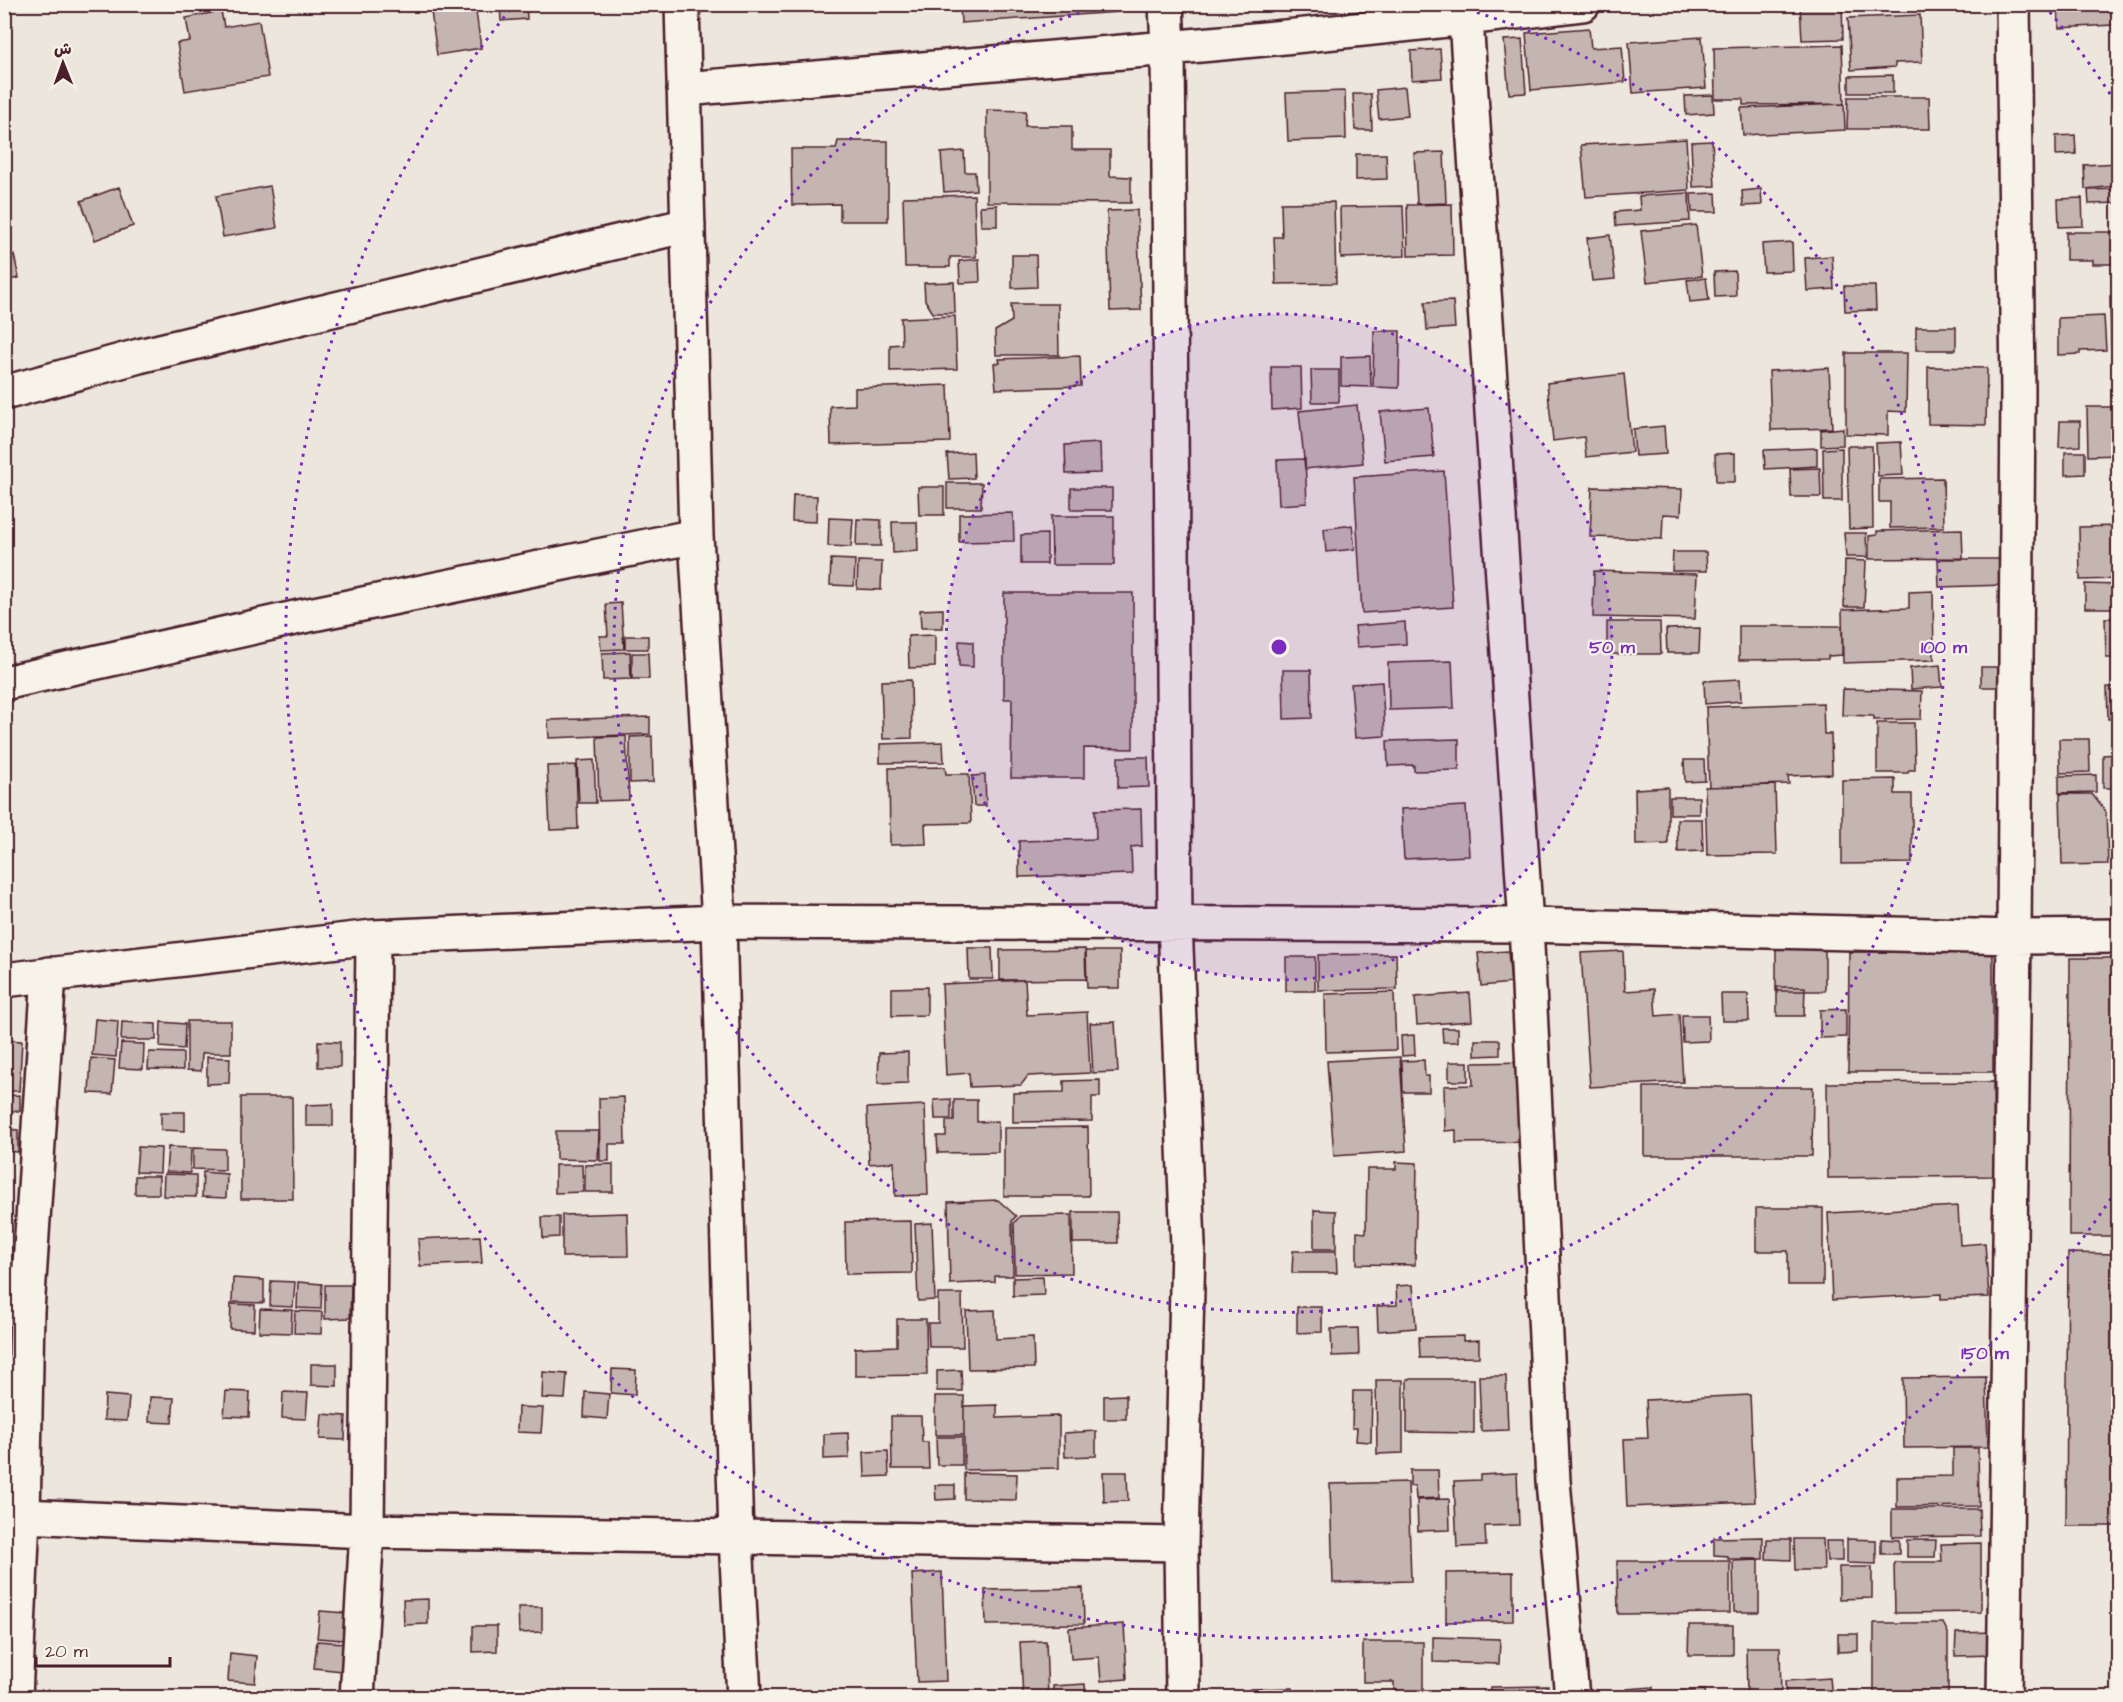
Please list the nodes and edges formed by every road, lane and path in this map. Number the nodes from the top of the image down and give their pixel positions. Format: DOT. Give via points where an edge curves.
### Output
graph roads {
  1 [pos="682,4"];
  2 [pos="1166,4"];
  3 [pos="1583,4"];
  4 [pos="2013,4"];
  5 [pos="1466,12"];
  6 [pos="1168,48"];
  7 [pos="684,89"];
  8 [pos="688,225"];
  9 [pos="4,393"];
  10 [pos="696,536"];
  11 [pos="4,683"];
  12 [pos="718,922"];
  13 [pos="1175,922"];
  14 [pos="1526,925"];
  15 [pos="2118,936"];
  16 [pos="373,937"];
  17 [pos="2014,937"];
  18 [pos="50,974"];
  19 [pos="4,980"];
  20 [pos="16,1313"];
  21 [pos="23,1516"];
  22 [pos="367,1531"];
  23 [pos="736,1538"];
  24 [pos="1182,1544"];
  25 [pos="15,1698"];
  26 [pos="357,1698"];
  27 [pos="744,1698"];
  28 [pos="1183,1698"];
  29 [pos="1572,1698"];
  30 [pos="2004,1698"];
  1 -- 7 [label="street"];
  2 -- 6 [label="street"];
  3 -- 5 [label="street"];
  4 -- 17 [label="street" via="2018,391"];
  5 -- 6 [label="street"];
  5 -- 14 [label="street"];
  6 -- 7 [label="street"];
  6 -- 13 [label="street"];
  7 -- 8 [label="street"];
  8 -- 9 [label="street" via="139,356"];
  8 -- 10 [label="street"];
  10 -- 11 [label="street" via="299,617"];
  10 -- 12 [label="street"];
  12 -- 13 [label="street"];
  12 -- 16 [label="street"];
  12 -- 23 [label="street"];
  13 -- 14 [label="street"];
  13 -- 24 [label="street" via="1188,1245"];
  14 -- 17 [label="street"];
  14 -- 29 [label="street" via="1553,1481"];
  15 -- 17 [label="street"];
  16 -- 18 [label="street"];
  16 -- 22 [label="street"];
  17 -- 30 [label="street"];
  18 -- 19 [label="street"];
  18 -- 20 [label="street"];
  20 -- 21 [label="street"];
  21 -- 22 [label="street"];
  21 -- 25 [label="street"];
  22 -- 23 [label="street"];
  22 -- 26 [label="street"];
  23 -- 24 [label="street"];
  23 -- 27 [label="street"];
  24 -- 28 [label="street"];
}
